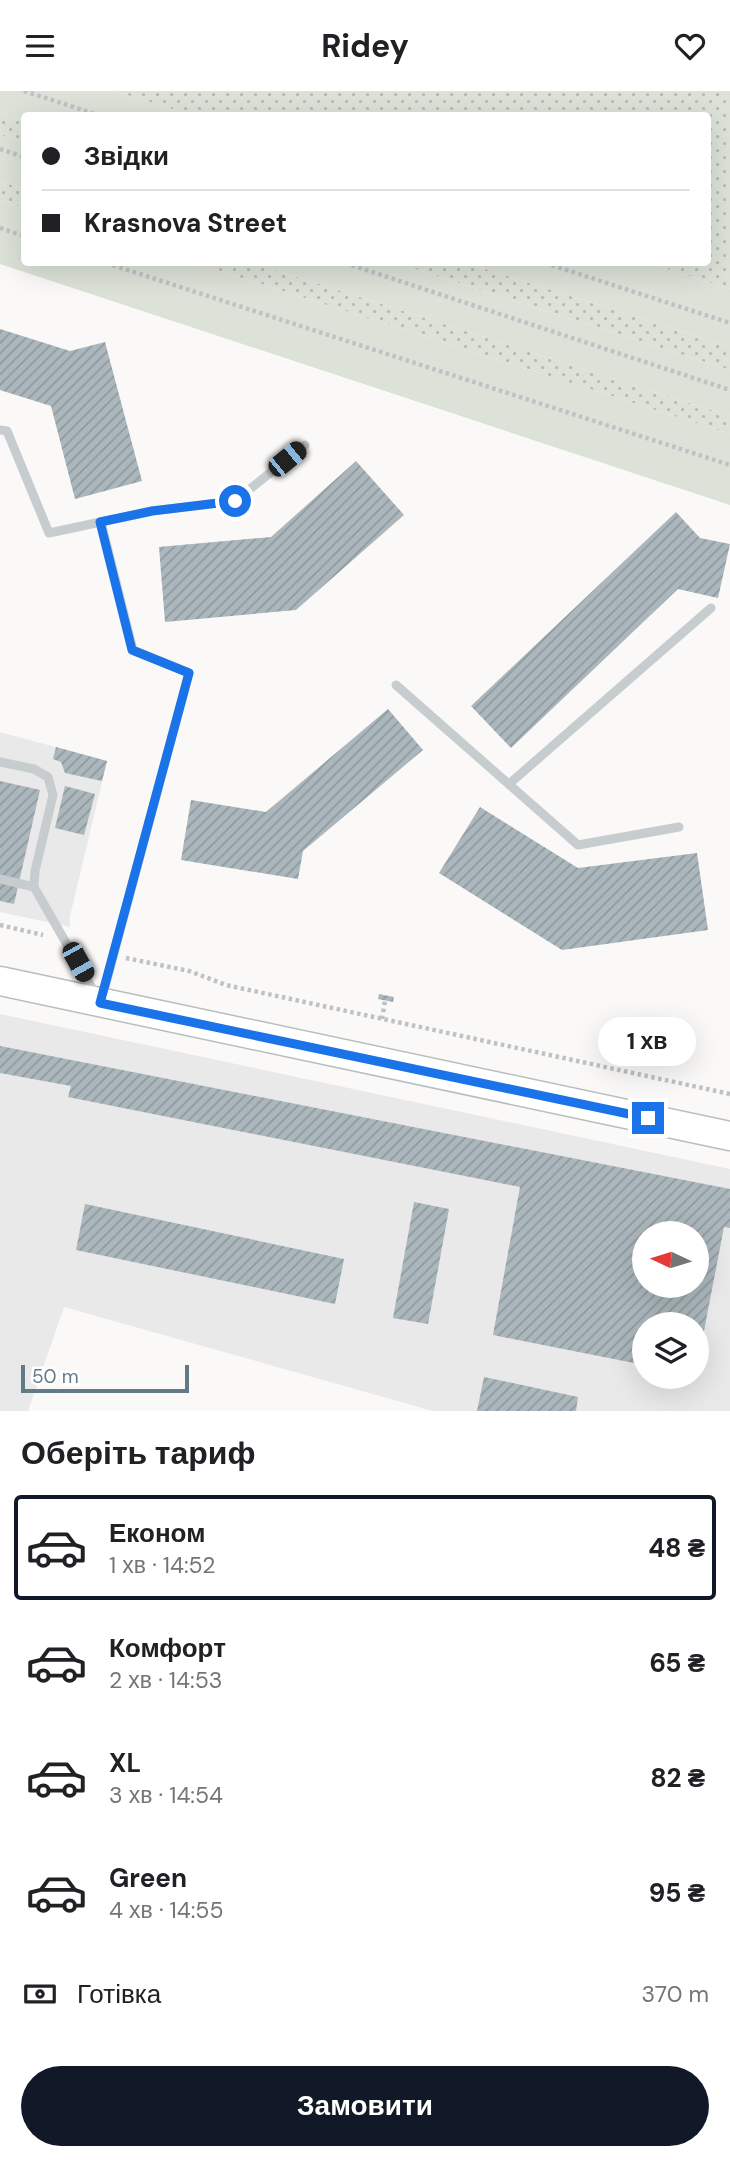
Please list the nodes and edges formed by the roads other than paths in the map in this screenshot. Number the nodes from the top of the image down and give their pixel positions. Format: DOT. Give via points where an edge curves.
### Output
graph roads {
  1 [pos="0,429"];
  2 [pos="305,445"];
  3 [pos="100,522"];
  4 [pos="711,608"];
  5 [pos="396,685"];
  6 [pos="0,762"];
  7 [pos="509,784"];
  8 [pos="679,827"];
  9 [pos="0,879"];
  10 [pos="34,887"];
  11 [pos="0,981"];
  12 [pos="100,1003"];
  13 [pos="730,1136"];
  1 -- 3 [label="lane" via="7,431 49,533"];
  2 -- 3 [label="lane" via="235,501"];
  3 -- 12 [label="lane" via="132,650 191,675"];
  4 -- 7 [label="lane"];
  5 -- 7 [label="lane"];
  6 -- 10 [label="lane" via="48,777 52,795"];
  7 -- 8 [label="lane" via="578,845"];
  9 -- 10 [label="lane"];
  10 -- 12 [label="lane"];
  11 -- 12 [label="main road"];
  12 -- 13 [label="main road"];
}
